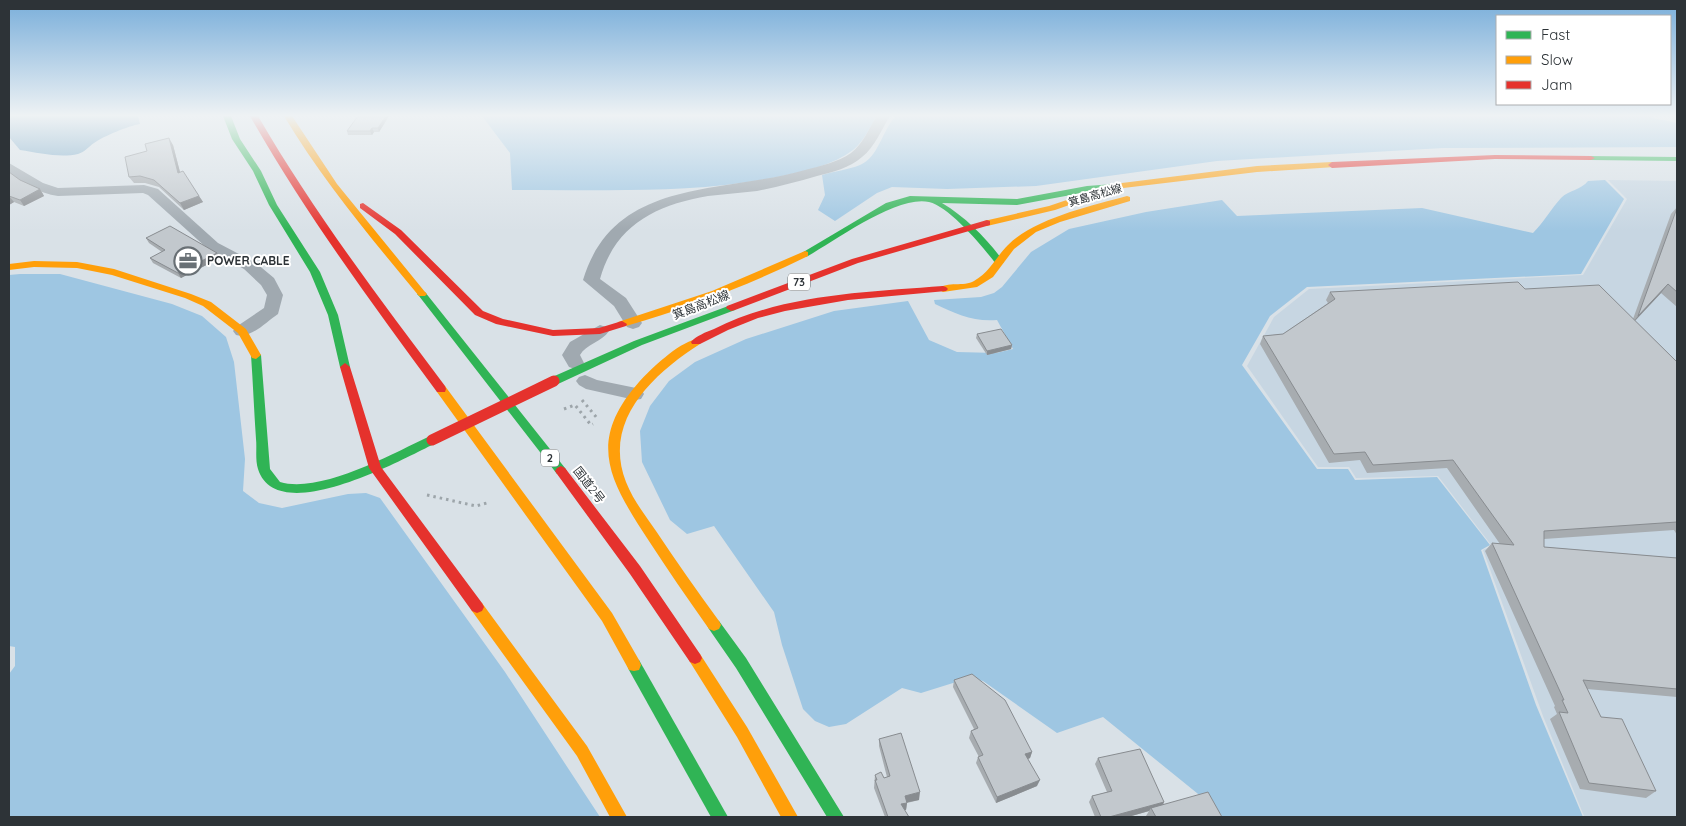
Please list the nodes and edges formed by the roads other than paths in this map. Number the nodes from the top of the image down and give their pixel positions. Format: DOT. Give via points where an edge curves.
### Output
graph roads {
  1 [pos="246,155"];
  2 [pos="277,155"];
  3 [pos="312,155"];
  4 [pos="856,155"];
  5 [pos="1677,159"];
  6 [pos="9,167"];
  7 [pos="1519,169"];
  8 [pos="1677,170"];
  9 [pos="1441,171"];
  10 [pos="1310,178"];
  11 [pos="335,186"];
  12 [pos="1114,187"];
  13 [pos="932,200"];
  14 [pos="1052,208"];
  15 [pos="967,228"];
  16 [pos="999,262"];
  17 [pos="9,267"];
  18 [pos="633,323"];
  19 [pos="242,330"];
  20 [pos="600,331"];
  21 [pos="574,363"];
  22 [pos="580,387"];
  23 [pos="635,394"];
  24 [pos="375,468"];
  25 [pos="619,817"];
  26 [pos="720,817"];
  27 [pos="790,817"];
  28 [pos="836,817"];
  1 -- 24 [label="main road" via="315,272 333,315 348,385"];
  2 -- 26 [label="main road" via="333,241 607,617"];
  3 -- 11 [label="main road, 国道2号 / 2"];
  4 -- 18 [label="street" via="840,164 764,185 696,195 653,207 631,218 599,252 590,280 620,302"];
  5 -- 12 [label="main road, 箕島高松線 / 73" via="1495,157 1328,165 1248,170"];
  6 -- 19 [label="street" via="44,190 144,189 153,192 213,246 250,266 268,282 275,296 272,310"];
  7 -- 8 [label="main road"];
  9 -- 10 [label="main road"];
  11 -- 20 [label="main road" via="398,232 479,312 500,322 553,334"];
  11 -- 27 [label="main road, 国道2号 / 2" via="612,536 696,659"];
  12 -- 13 [label="main road" via="1017,202"];
  12 -- 14 [label="main road, 箕島高松線 / 73"];
  13 -- 15 [label="main road"];
  13 -- 18 [label="main road" via="910,199 889,206 779,267"];
  14 -- 15 [label="main road, 箕島高松線 / 73"];
  14 -- 16 [label="main road, 箕島高松線 / 73" via="1131,199 1033,230 1011,247"];
  15 -- 16 [label="main road"];
  15 -- 24 [label="main road, 箕島高松線 / 73, bridge" via="854,261 638,343 554,380"];
  16 -- 23 [label="main road" via="990,275 974,284 833,298 731,326 690,344 656,370"];
  17 -- 19 [label="main road" via="77,264 114,272 207,304"];
  18 -- 20 [label="main road"];
  19 -- 24 [label="main road, 箕島高松線" via="256,353 264,469 274,484 290,489 312,487"];
  20 -- 21 [label="street" via="576,346 572,354"];
  22 -- 23 [label="street" via="592,385"];
  23 -- 28 [label="main road" via="620,421 615,444 615,467 623,489 668,563 741,664"];
  24 -- 25 [label="main road" via="582,751"];
}
